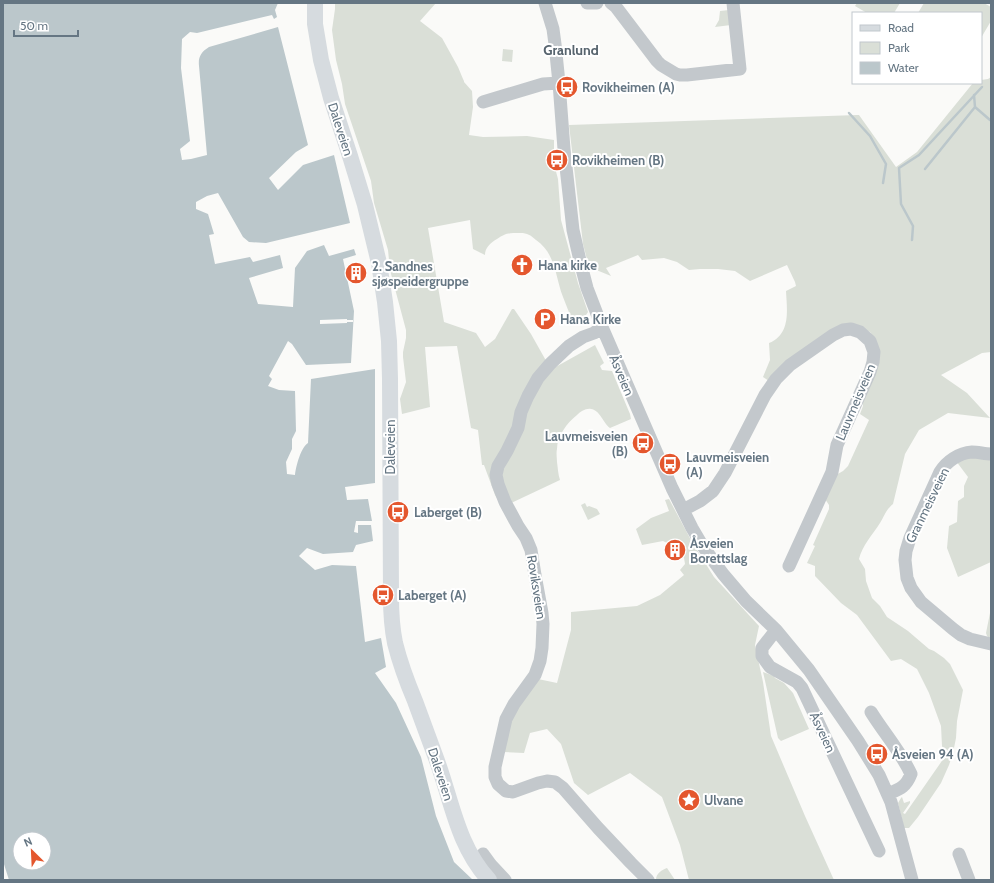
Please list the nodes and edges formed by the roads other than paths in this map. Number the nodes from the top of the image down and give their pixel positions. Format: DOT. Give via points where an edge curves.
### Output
graph roads {
  1 [pos="315,3"];
  2 [pos="545,3"];
  3 [pos="587,3"];
  4 [pos="597,3"];
  5 [pos="611,3"];
  6 [pos="733,3"];
  7 [pos="559,83"];
  8 [pos="483,102"];
  9 [pos="602,327"];
  10 [pos="991,454"];
  11 [pos="683,510"];
  12 [pos="789,566"];
  13 [pos="776,630"];
  14 [pos="991,644"];
  15 [pos="870,712"];
  16 [pos="888,794"];
  17 [pos="879,851"];
  18 [pos="483,854"];
  19 [pos="959,854"];
  20 [pos="489,880"];
  21 [pos="504,880"];
  22 [pos="648,880"];
  23 [pos="912,880"];
  24 [pos="969,880"];
  1 -- 20 [label="main road, Daleveien" via="320,60 365,205 385,302 390,379 391,609 395,642 403,672 437,759 466,848"];
  2 -- 7 [label="street, Åsveien" via="553,29"];
  3 -- 4 [label="street"];
  5 -- 6 [label="street" via="661,65 676,74 687,75 740,69"];
  7 -- 8 [label="street" via="542,84"];
  7 -- 9 [label="street, Åsveien" via="573,230 587,288"];
  9 -- 11 [label="street, Åsveien"];
  9 -- 22 [label="street, Roviksveien" via="569,346 538,378 496,474 505,502 531,550 543,624 540,661 535,674 506,720 495,777 498,784 513,792 547,781 563,788"];
  10 -- 14 [label="street, Granmeisveien" via="962,454 944,466 910,538 905,560 907,578 921,602 961,635"];
  11 -- 12 [label="street, Lauvmeisveien" via="713,491 776,379 833,335 843,330 852,329 860,332 870,341 874,352 870,372 837,445 832,472"];
  11 -- 13 [label="street, Åsveien" via="702,545 723,574"];
  13 -- 16 [label="street, Åsveien" via="809,670 858,741"];
  13 -- 17 [label="street, Åsveien" via="762,648 762,656 770,667 797,682 802,688"];
  15 -- 16 [label="street" via="911,774 904,787"];
  16 -- 23 [label="street, Åsveien"];
  18 -- 21 [label="street"];
  19 -- 24 [label="street"];
}
